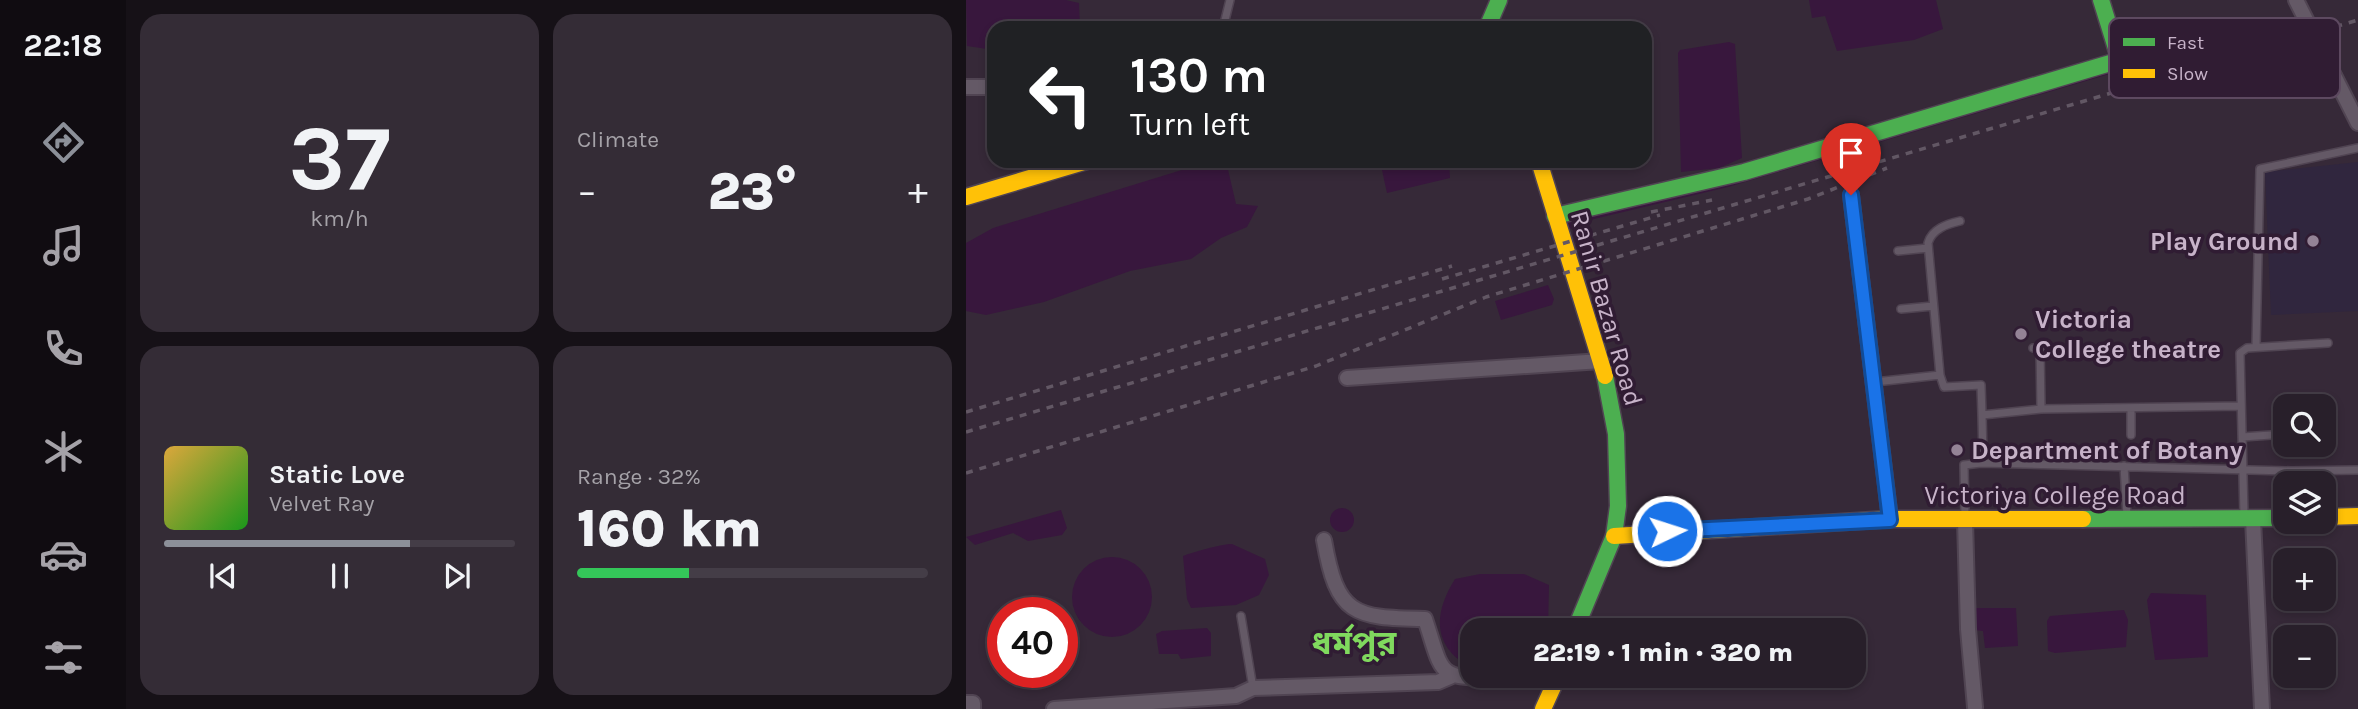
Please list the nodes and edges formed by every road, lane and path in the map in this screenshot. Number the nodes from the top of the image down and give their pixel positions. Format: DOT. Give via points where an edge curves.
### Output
graph roads {
  1 [pos="1230,0"];
  2 [pos="1500,0"];
  3 [pos="2101,0"];
  4 [pos="2296,0"];
  5 [pos="2305,18"];
  6 [pos="1225,21"];
  7 [pos="1491,21"];
  8 [pos="1503,21"];
  9 [pos="2109,26"];
  10 [pos="2109,63"];
  11 [pos="966,87"];
  12 [pos="987,87"];
  13 [pos="2340,87"];
  14 [pos="2358,123"];
  15 [pos="2358,148"];
  16 [pos="1061,168"];
  17 [pos="1541,168"];
  18 [pos="1851,195"];
  19 [pos="966,197"];
  20 [pos="1555,216"];
  21 [pos="1960,221"];
  22 [pos="1927,248"];
  23 [pos="1898,251"];
  24 [pos="1933,306"];
  25 [pos="1901,309"];
  26 [pos="2328,343"];
  27 [pos="2256,347"];
  28 [pos="2033,348"];
  29 [pos="1601,361"];
  30 [pos="1940,375"];
  31 [pos="1347,378"];
  32 [pos="1875,382"];
  33 [pos="2241,406"];
  34 [pos="2131,408"];
  35 [pos="2041,409"];
  36 [pos="1982,415"];
  37 [pos="2132,435"];
  38 [pos="2273,435"];
  39 [pos="2242,437"];
  40 [pos="1981,463"];
  41 [pos="2124,466"];
  42 [pos="2242,470"];
  43 [pos="2358,470"];
  44 [pos="2358,516"];
  45 [pos="2336,517"];
  46 [pos="2273,518"];
  47 [pos="2248,519"];
  48 [pos="1890,520"];
  49 [pos="1965,520"];
  50 [pos="2127,520"];
  51 [pos="1614,536"];
  52 [pos="1324,540"];
  53 [pos="1241,616"];
  54 [pos="1579,618"];
  55 [pos="1451,676"];
  56 [pos="1460,679"];
  57 [pos="1253,688"];
  58 [pos="1553,688"];
  59 [pos="966,703"];
  60 [pos="1975,706"];
  61 [pos="973,709"];
  62 [pos="1054,709"];
  63 [pos="1543,709"];
  64 [pos="2262,709"];
  1 -- 6 [label="lane"];
  2 -- 7 [label="street"];
  2 -- 8 [label="street"];
  3 -- 9 [label="street"];
  4 -- 5 [label="street"];
  10 -- 20 [label="street" via="1744,172"];
  11 -- 12 [label="street"];
  13 -- 14 [label="street"];
  15 -- 27 [label="lane" via="2260,169"];
  16 -- 19 [label="street"];
  17 -- 20 [label="street, Ranir Bazar Road"];
  18 -- 32 [label="street"];
  20 -- 29 [label="street, Ranir Bazar Road"];
  21 -- 22 [label="lane" via="1931,235"];
  22 -- 23 [label="lane"];
  22 -- 24 [label="lane"];
  24 -- 25 [label="lane"];
  24 -- 30 [label="lane"];
  26 -- 27 [label="lane"];
  27 -- 33 [label="lane" via="2240,353"];
  28 -- 35 [label="lane" via="2040,348"];
  29 -- 31 [label="street"];
  29 -- 51 [label="street, Ranir Bazar Road" via="1616,434"];
  30 -- 32 [label="lane"];
  30 -- 36 [label="lane" via="1944,387 1980,386"];
  32 -- 48 [label="street"];
  33 -- 34 [label="lane"];
  33 -- 39 [label="lane"];
  34 -- 35 [label="lane"];
  34 -- 37 [label="lane"];
  35 -- 36 [label="lane"];
  36 -- 40 [label="lane"];
  38 -- 39 [label="lane"];
  39 -- 42 [label="lane"];
  40 -- 41 [label="lane"];
  40 -- 49 [label="lane" via="1964,465"];
  41 -- 42 [label="lane"];
  41 -- 50 [label="lane"];
  42 -- 43 [label="lane"];
  42 -- 47 [label="lane"];
  44 -- 45 [label="street"];
  46 -- 47 [label="street, Victoriya College Road"];
  47 -- 50 [label="street, Victoriya College Road"];
  47 -- 64 [label="street"];
  48 -- 49 [label="street, Victoriya College Road"];
  48 -- 51 [label="street, Victoriya College Road"];
  49 -- 50 [label="street, Victoriya College Road"];
  49 -- 60 [label="street"];
  51 -- 54 [label="street, Ranir Bazar Road"];
  52 -- 55 [label="street" via="1332,581 1353,610 1375,617 1425,619 1439,663"];
  53 -- 57 [label="lane"];
  55 -- 56 [label="street"];
  55 -- 57 [label="street" via="1427,682"];
  57 -- 62 [label="street" via="1236,696"];
  58 -- 63 [label="street"];
  59 -- 61 [label="street" via="972,703"];
}
